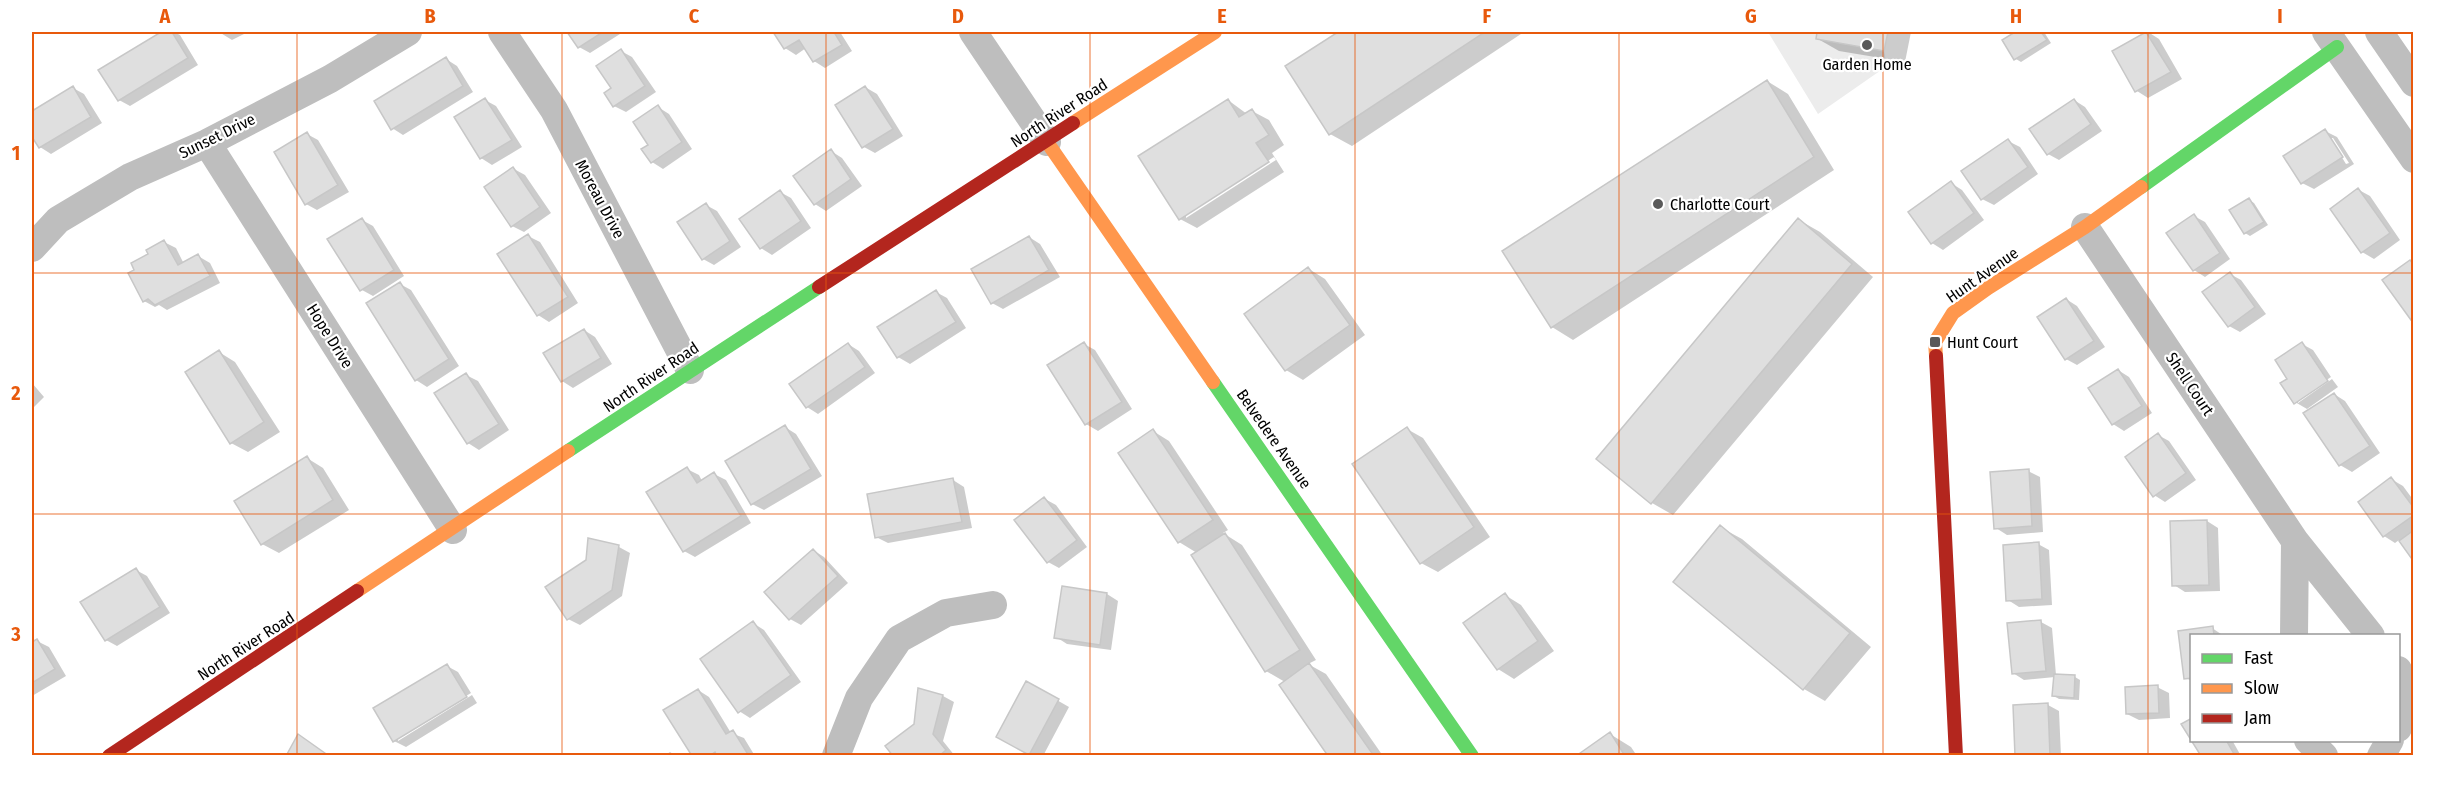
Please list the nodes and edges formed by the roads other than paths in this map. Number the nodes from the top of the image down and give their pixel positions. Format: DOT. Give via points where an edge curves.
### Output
graph roads {
  1 [pos="408,32"];
  2 [pos="502,32"];
  3 [pos="973,32"];
  4 [pos="1215,32"];
  5 [pos="2379,32"];
  6 [pos="2331,39"];
  7 [pos="2414,83"];
  8 [pos="1047,142"];
  9 [pos="207,143"];
  10 [pos="2414,159"];
  11 [pos="2085,227"];
  12 [pos="32,248"];
  13 [pos="690,370"];
  14 [pos="453,530"];
  15 [pos="2295,541"];
  16 [pos="993,605"];
  17 [pos="2294,634"];
  18 [pos="2369,634"];
  19 [pos="2309,742"];
  20 [pos="2389,742"];
  21 [pos="109,756"];
  22 [pos="836,756"];
  23 [pos="1472,756"];
  24 [pos="1956,756"];
  25 [pos="2324,756"];
  26 [pos="2381,756"];
  1 -- 9 [label="street, Sunset Drive" via="330,79"];
  2 -- 13 [label="street, Moreau Drive" via="554,110"];
  3 -- 8 [label="street"];
  4 -- 8 [label="main road, North River Road"];
  5 -- 7 [label="street"];
  6 -- 10 [label="street"];
  6 -- 11 [label="main road, Hunt Avenue"];
  8 -- 13 [label="main road, North River Road"];
  8 -- 23 [label="main road, Belvedere Avenue"];
  9 -- 12 [label="street, Sunset Drive" via="130,177 58,220"];
  9 -- 14 [label="street, Hope Drive"];
  11 -- 15 [label="street, Shell Court"];
  11 -- 24 [label="main road, Hunt Avenue" via="1953,314 1935,342"];
  13 -- 14 [label="main road, North River Road"];
  14 -- 21 [label="main road, North River Road"];
  15 -- 17 [label="street"];
  15 -- 18 [label="street, Shell Court"];
  16 -- 22 [label="street" via="946,613 899,639 859,698"];
  19 -- 25 [label="street"];
  20 -- 26 [label="street"];
}
